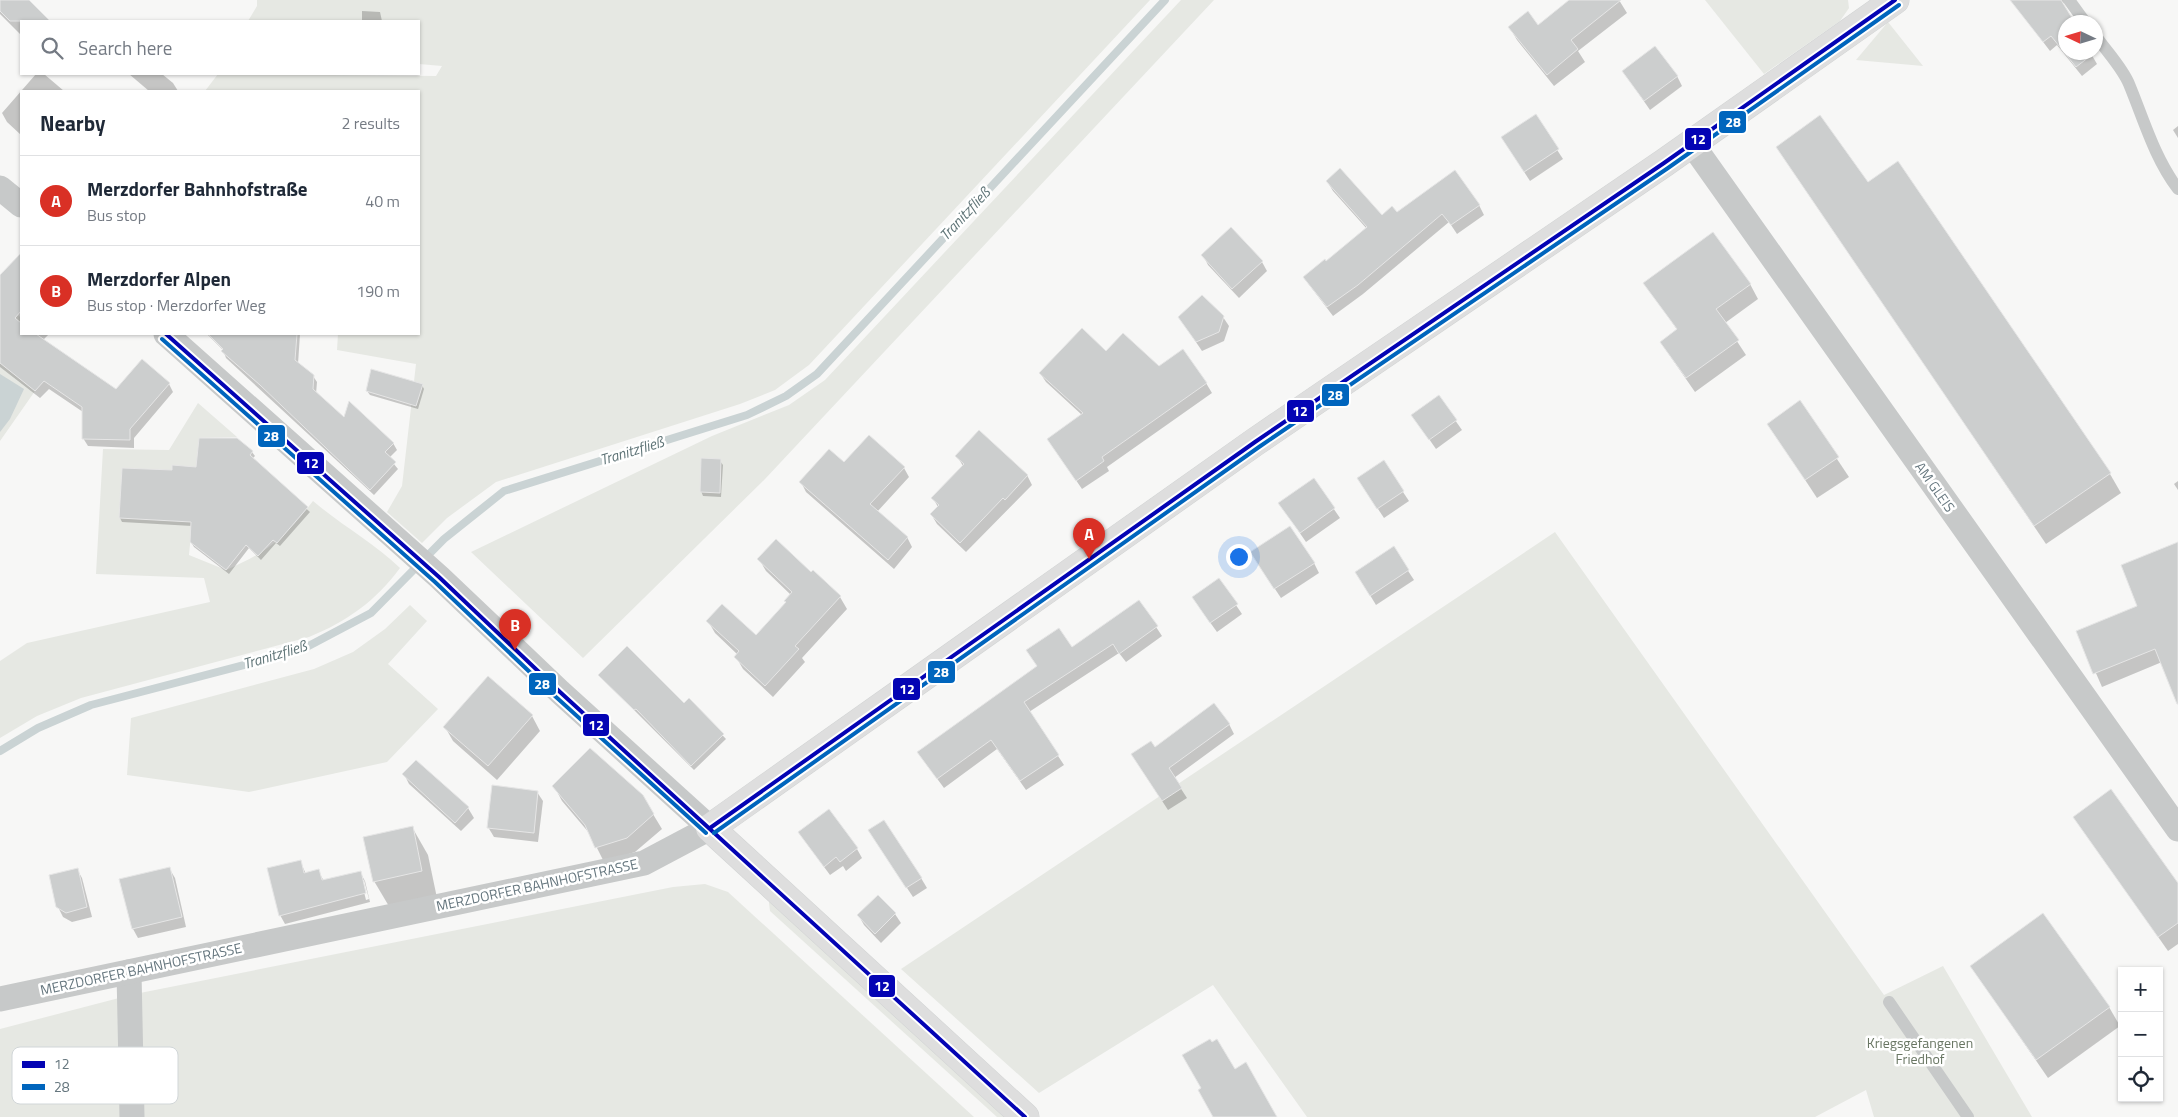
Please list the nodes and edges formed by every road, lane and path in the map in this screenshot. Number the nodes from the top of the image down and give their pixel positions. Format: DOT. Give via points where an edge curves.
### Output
graph roads {
  1 [pos="1895,0"];
  2 [pos="2069,0"];
  3 [pos="2081,15"];
  4 [pos="2103,46"];
  5 [pos="1692,144"];
  6 [pos="0,188"];
  7 [pos="2178,189"];
  8 [pos="20,204"];
  9 [pos="167,335"];
  10 [pos="710,828"];
  11 [pos="2178,830"];
  12 [pos="130,972"];
  13 [pos="0,999"];
  14 [pos="1889,1002"];
  15 [pos="131,1047"];
  16 [pos="132,1104"];
  17 [pos="132,1117"];
  18 [pos="1025,1117"];
  19 [pos="1968,1117"];
  1 -- 5 [label="street, MERZDORFER BAHNHOFSTRASSE"];
  2 -- 3 [label="lane"];
  4 -- 7 [label="lane" via="2128,82 2166,174"];
  5 -- 10 [label="street, MERZDORFER BAHNHOFSTRASSE" via="1255,442"];
  5 -- 11 [label="street, AM GLEIS"];
  6 -- 8 [label="street"];
  9 -- 10 [label="street" via="439,577"];
  10 -- 12 [label="street, MERZDORFER BAHNHOFSTRASSE" via="644,863"];
  10 -- 18 [label="street"];
  12 -- 13 [label="street, MERZDORFER BAHNHOFSTRASSE"];
  12 -- 15 [label="street"];
  14 -- 19 [label="lane"];
  16 -- 17 [label="street"];
}
